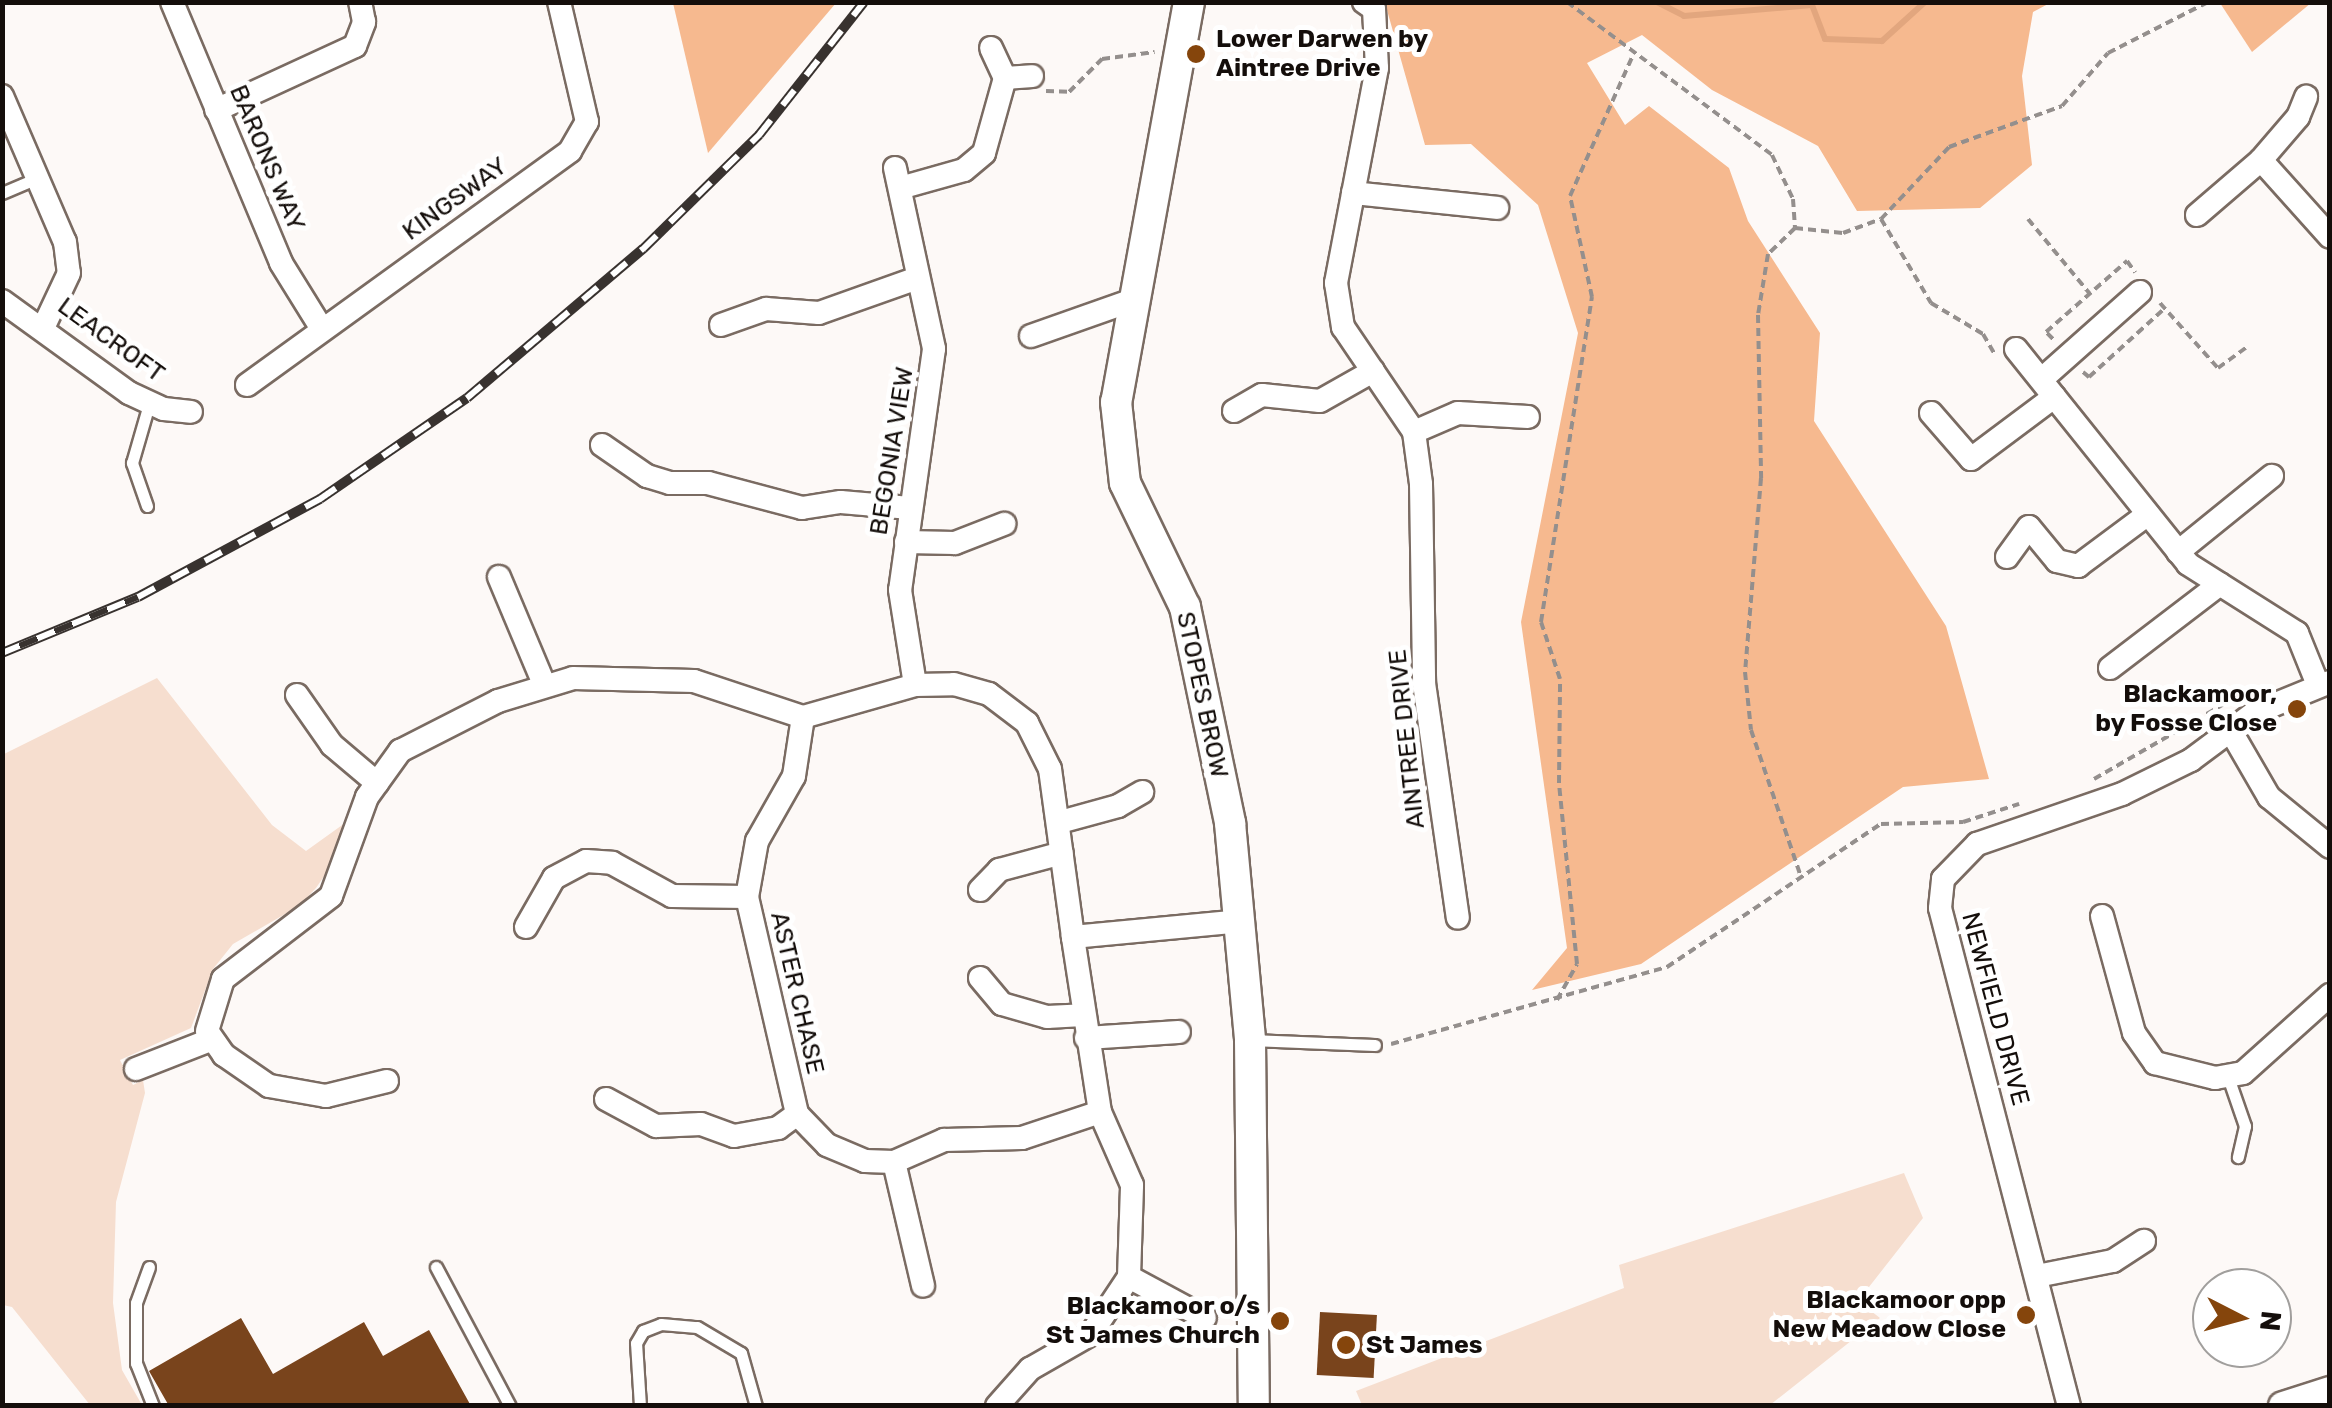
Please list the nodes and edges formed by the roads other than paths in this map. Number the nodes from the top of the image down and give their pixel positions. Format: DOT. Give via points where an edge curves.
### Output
graph roads {
  1 [pos="172,2"];
  2 [pos="360,2"];
  3 [pos="559,2"];
  4 [pos="1189,2"];
  5 [pos="1364,2"];
  6 [pos="991,48"];
  7 [pos="1032,76"];
  8 [pos="1005,78"];
  9 [pos="2,96"];
  10 [pos="2306,97"];
  11 [pos="216,110"];
  12 [pos="2261,160"];
  13 [pos="38,178"];
  14 [pos="2,193"];
  15 [pos="1354,193"];
  16 [pos="1496,208"];
  17 [pos="2197,215"];
  18 [pos="2330,237"];
  19 [pos="918,278"];
  20 [pos="2140,292"];
  21 [pos="1133,300"];
  22 [pos="2,301"];
  23 [pos="720,325"];
  24 [pos="44,326"];
  25 [pos="322,329"];
  26 [pos="1031,336"];
  27 [pos="2016,349"];
  28 [pos="1372,371"];
  29 [pos="247,385"];
  30 [pos="2048,388"];
  31 [pos="149,404"];
  32 [pos="191,412"];
  33 [pos="1234,412"];
  34 [pos="1931,413"];
  35 [pos="1528,417"];
  36 [pos="1414,432"];
  37 [pos="602,445"];
  38 [pos="2272,476"];
  39 [pos="147,506"];
  40 [pos="910,508"];
  41 [pos="2148,514"];
  42 [pos="1004,524"];
  43 [pos="906,542"];
  44 [pos="2178,552"];
  45 [pos="2007,557"];
  46 [pos="499,577"];
  47 [pos="2220,584"];
  48 [pos="2110,668"];
  49 [pos="544,684"];
  50 [pos="2324,684"];
  51 [pos="915,685"];
  52 [pos="297,696"];
  53 [pos="803,717"];
  54 [pos="2229,728"];
  55 [pos="377,783"];
  56 [pos="1142,792"];
  57 [pos="1060,822"];
  58 [pos="2330,848"];
  59 [pos="1062,852"];
  60 [pos="980,890"];
  61 [pos="747,897"];
  62 [pos="2102,916"];
  63 [pos="1458,918"];
  64 [pos="1241,921"];
  65 [pos="526,926"];
  66 [pos="1073,937"];
  67 [pos="980,978"];
  68 [pos="2330,995"];
  69 [pos="1084,1026"];
  70 [pos="1179,1032"];
  71 [pos="210,1040"];
  72 [pos="1250,1040"];
  73 [pos="1375,1045"];
  74 [pos="136,1069"];
  75 [pos="2228,1077"];
  76 [pos="387,1081"];
  77 [pos="606,1100"];
  78 [pos="1100,1112"];
  79 [pos="798,1114"];
  80 [pos="2238,1157"];
  81 [pos="894,1162"];
  82 [pos="2144,1242"];
  83 [pos="149,1267"];
  84 [pos="436,1267"];
  85 [pos="2037,1276"];
  86 [pos="1129,1277"];
  87 [pos="923,1286"];
  88 [pos="1205,1318"];
  89 [pos="2330,1391"];
  90 [pos="153,1406"];
  91 [pos="510,1406"];
  92 [pos="640,1406"];
  93 [pos="756,1406"];
  94 [pos="997,1406"];
  95 [pos="1254,1406"];
  96 [pos="2069,1406"];
  97 [pos="2283,1406"];
  1 -- 11 [label="street, BARONS WAY"];
  2 -- 11 [label="street" via="364,22 355,46"];
  3 -- 25 [label="street, KINGSWAY" via="586,122 570,151"];
  4 -- 21 [label="main road, STOPES BROW"];
  5 -- 15 [label="street, AINTREE DRIVE" via="1374,9 1376,68"];
  6 -- 8 [label="street"];
  7 -- 8 [label="street"];
  8 -- 19 [label="street, BEGONIA VIEW" via="996,130 984,152 964,170 898,178"];
  9 -- 13 [label="street"];
  10 -- 12 [label="street" via="2298,117"];
  11 -- 25 [label="street, BARONS WAY" via="281,263"];
  12 -- 17 [label="street"];
  12 -- 18 [label="street"];
  13 -- 14 [label="lane"];
  13 -- 24 [label="street" via="70,272"];
  15 -- 16 [label="street"];
  15 -- 28 [label="street, AINTREE DRIVE" via="1336,284 1343,327"];
  19 -- 23 [label="street" via="818,313 766,309"];
  19 -- 40 [label="street, BEGONIA VIEW" via="934,370"];
  20 -- 30 [label="street" via="2067,356"];
  21 -- 26 [label="street"];
  21 -- 64 [label="main road, STOPES BROW" via="1116,402 1125,483 1185,607 1230,823"];
  22 -- 24 [label="street, LEACROFT"];
  24 -- 31 [label="street, LEACROFT"];
  25 -- 29 [label="street, KINGSWAY"];
  27 -- 30 [label="street"];
  28 -- 33 [label="street" via="1320,402 1262,395"];
  28 -- 36 [label="street, AINTREE DRIVE"];
  30 -- 34 [label="street" via="1971,459"];
  30 -- 41 [label="street"];
  31 -- 32 [label="street, LEACROFT"];
  31 -- 39 [label="lane" via="132,463"];
  35 -- 36 [label="street" via="1458,413"];
  36 -- 63 [label="street, AINTREE DRIVE" via="1424,684"];
  37 -- 40 [label="street" via="646,476 670,484 708,484 802,508 841,502"];
  38 -- 44 [label="street"];
  40 -- 43 [label="street, BEGONIA VIEW"];
  41 -- 44 [label="street"];
  41 -- 45 [label="street" via="2078,566 2057,561 2028,527"];
  42 -- 43 [label="street" via="955,543"];
  43 -- 51 [label="street, BEGONIA VIEW" via="900,590"];
  44 -- 47 [label="street"];
  46 -- 49 [label="street"];
  47 -- 48 [label="street"];
  47 -- 50 [label="street" via="2297,633"];
  49 -- 53 [label="street" via="609,677 694,681"];
  49 -- 55 [label="street" via="400,751"];
  50 -- 54 [label="street, NEWFIELD DRIVE"];
  51 -- 53 [label="street"];
  51 -- 57 [label="street" via="975,689 1016,711 1044,752"];
  52 -- 55 [label="street" via="332,746"];
  53 -- 61 [label="street, ASTER CHASE" via="794,776 756,841"];
  54 -- 58 [label="street" via="2269,797"];
  54 -- 85 [label="street, NEWFIELD DRIVE" via="2191,760 2122,794 1977,844 1943,878 1940,908"];
  55 -- 71 [label="street" via="331,896 223,979 208,1022"];
  56 -- 57 [label="street"];
  57 -- 59 [label="street"];
  59 -- 60 [label="street" via="999,870"];
  59 -- 66 [label="street"];
  61 -- 65 [label="street" via="672,896 612,863 586,861 554,878"];
  61 -- 79 [label="street, ASTER CHASE"];
  62 -- 75 [label="street" via="2143,1052 2172,1068"];
  64 -- 66 [label="street"];
  64 -- 72 [label="main road, STOPES BROW"];
  66 -- 69 [label="street"];
  67 -- 69 [label="street" via="1002,1004"];
  68 -- 75 [label="street" via="2242,1073"];
  69 -- 70 [label="street"];
  69 -- 78 [label="street"];
  71 -- 74 [label="street"];
  71 -- 76 [label="street" via="269,1086 326,1096"];
  72 -- 73 [label="lane"];
  72 -- 95 [label="main road, STOPES BROW"];
  75 -- 80 [label="lane" via="2245,1126"];
  77 -- 79 [label="street" via="656,1126 701,1124 734,1136 778,1128"];
  78 -- 81 [label="street" via="1022,1138 944,1140"];
  78 -- 86 [label="street" via="1132,1185"];
  79 -- 81 [label="street, ASTER CHASE" via="843,1154"];
  81 -- 87 [label="street"];
  82 -- 85 [label="street" via="2112,1261"];
  83 -- 90 [label="lane" via="136,1303 136,1362"];
  84 -- 91 [label="lane"];
  85 -- 96 [label="street, NEWFIELD DRIVE"];
  86 -- 88 [label="street"];
  86 -- 94 [label="street" via="1091,1334 1030,1370"];
  89 -- 97 [label="street"];
  92 -- 93 [label="lane" via="636,1343 643,1331 660,1324 697,1327 740,1353"];
}
